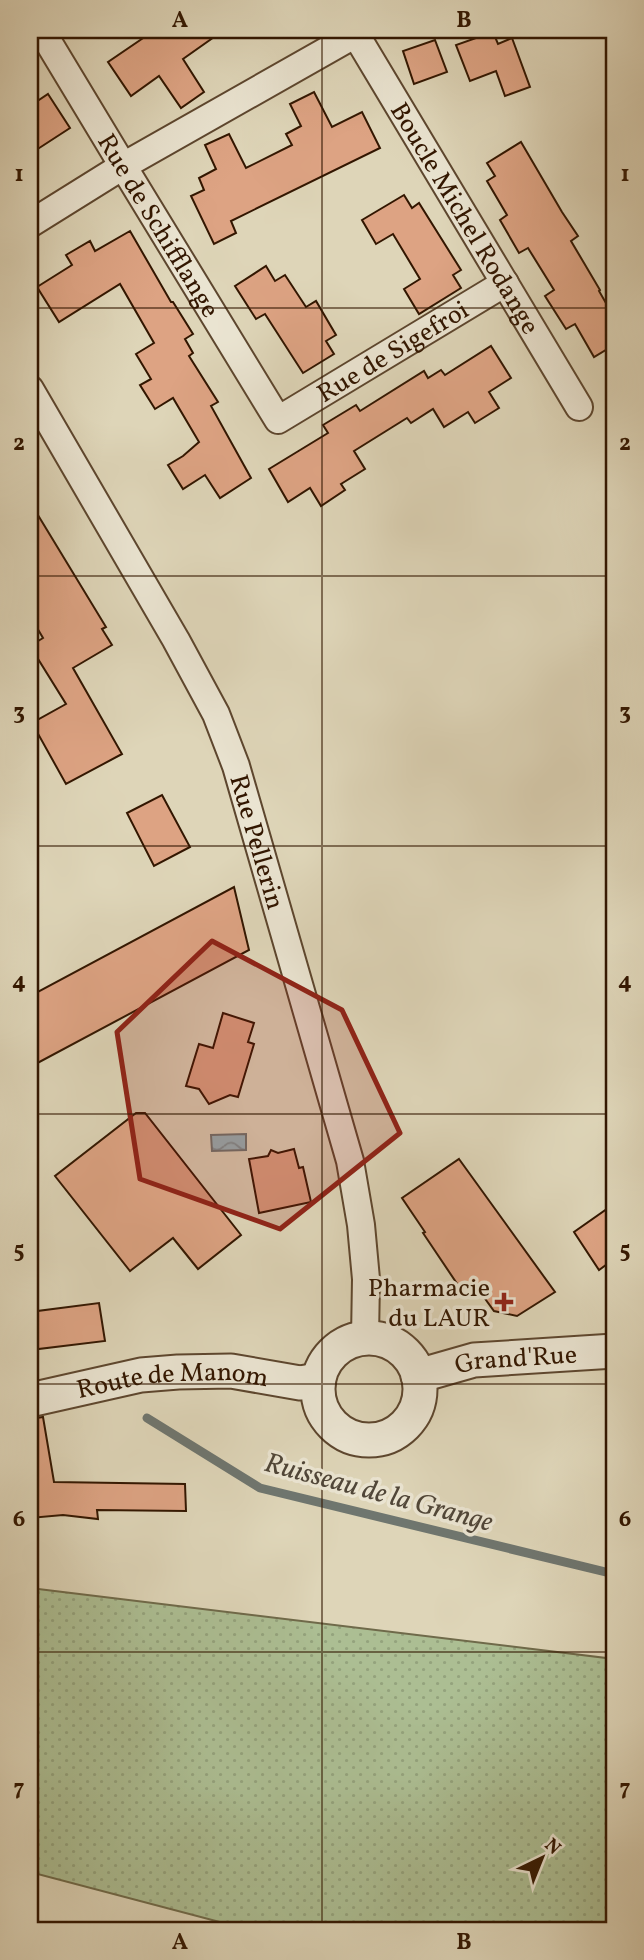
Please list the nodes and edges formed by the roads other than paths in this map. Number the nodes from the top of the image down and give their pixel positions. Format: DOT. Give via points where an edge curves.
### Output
graph roads {
  1 [pos="41,30"];
  2 [pos="357,31"];
  3 [pos="123,166"];
  4 [pos="30,224"];
  5 [pos="505,284"];
  6 [pos="30,388"];
  7 [pos="579,407"];
  8 [pos="278,420"];
  9 [pos="365,1338"];
  10 [pos="614,1351"];
  11 [pos="418,1376"];
  12 [pos="318,1380"];
  13 [pos="30,1400"];
  1 -- 3 [label="street, Rue de Schifflange"];
  2 -- 3 [label="street"];
  2 -- 5 [label="street, Boucle Michel Rodange"];
  3 -- 4 [label="street"];
  3 -- 8 [label="street, Rue de Schifflange"];
  5 -- 7 [label="street, Boucle Michel Rodange"];
  5 -- 8 [label="street, Rue de Sigefroi"];
  6 -- 9 [label="street, Rue Pellerin" via="176,640 236,766 350,1161 366,1279"];
  9 -- 11 [label="street" via="382,1339 398,1347"];
  9 -- 12 [label="street" via="334,1350"];
  10 -- 11 [label="street, Grand'Rue" via="474,1360"];
  11 -- 12 [label="street" via="420,1392 408,1422 380,1439 363,1440 333,1426 318,1397"];
  12 -- 13 [label="street, Route de Manom" via="300,1383 231,1371 178,1372 141,1375"];
}
